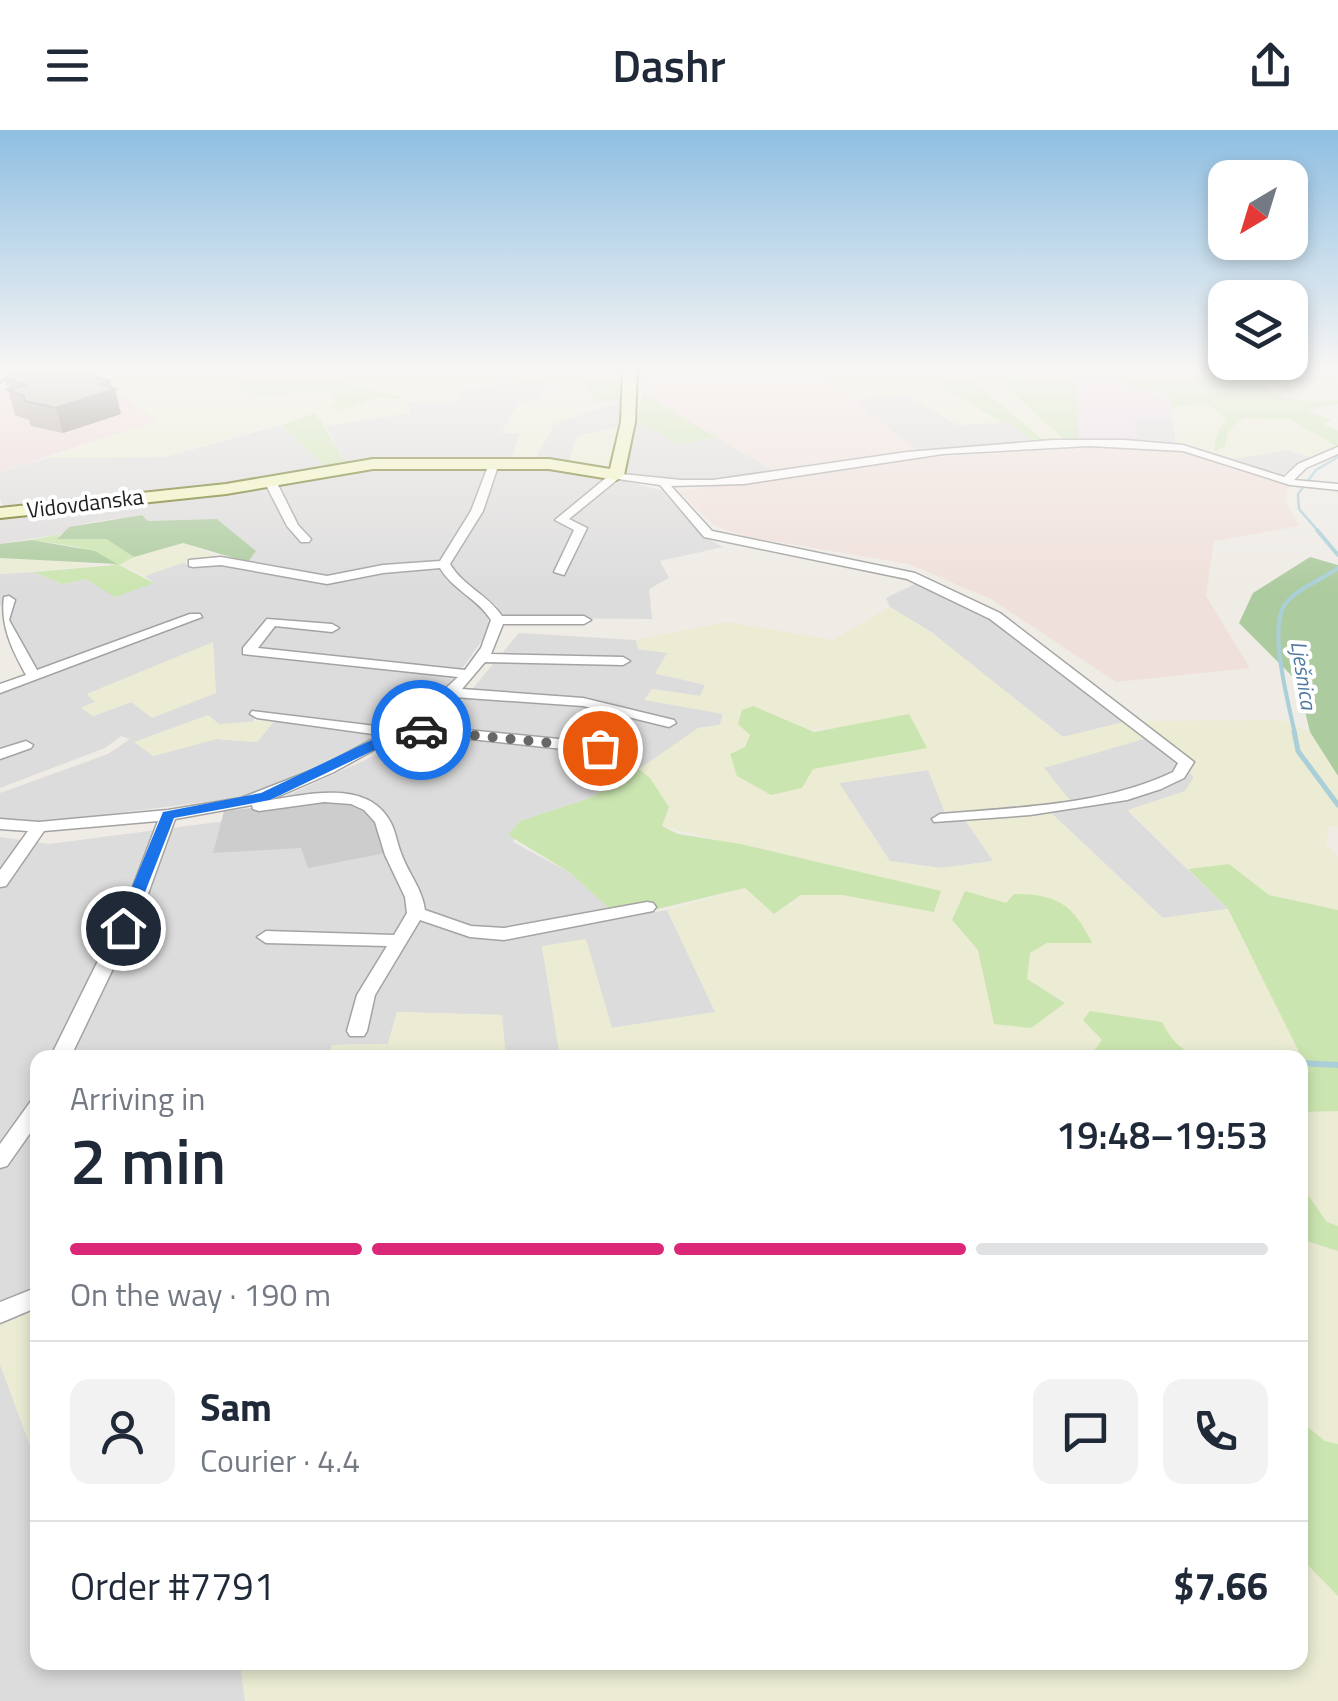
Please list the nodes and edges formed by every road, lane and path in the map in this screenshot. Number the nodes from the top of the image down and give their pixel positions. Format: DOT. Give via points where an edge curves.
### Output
graph roads {
  1 [pos="623,443"];
  2 [pos="1122,443"];
  3 [pos="1131,443"];
  4 [pos="1338,450"];
  5 [pos="494,463"];
  6 [pos="616,475"];
  7 [pos="270,480"];
  8 [pos="1292,481"];
  9 [pos="664,486"];
  10 [pos="1338,488"];
  11 [pos="0,513"];
  12 [pos="305,540"];
  13 [pos="192,563"];
  14 [pos="444,564"];
  15 [pos="560,572"];
  16 [pos="9,600"];
  17 [pos="196,617"];
  18 [pos="498,620"];
  19 [pos="584,620"];
  20 [pos="332,628"];
  21 [pos="480,658"];
  22 [pos="622,662"];
  23 [pos="466,674"];
  24 [pos="34,677"];
  25 [pos="0,689"];
  26 [pos="450,692"];
  27 [pos="258,714"];
  28 [pos="669,723"];
  29 [pos="403,731"];
  30 [pos="26,745"];
  31 [pos="600,748"];
  32 [pos="0,754"];
  33 [pos="224,807"];
  34 [pos="168,815"];
  35 [pos="940,819"];
  36 [pos="0,824"];
  37 [pos="39,827"];
  38 [pos="0,882"];
  39 [pos="647,907"];
  40 [pos="416,913"];
  41 [pos="266,937"];
  42 [pos="398,941"];
  43 [pos="357,1031"];
  44 [pos="64,1050"];
  45 [pos="30,1117"];
  46 [pos="0,1160"];
  47 [pos="30,1300"];
  48 [pos="0,1313"];
  1 -- 6 [label="street"];
  2 -- 9 [label="street, Vidovdanska" via="945,452 718,485"];
  3 -- 8 [label="street, Vidovdanska" via="1193,450"];
  4 -- 8 [label="street" via="1302,466"];
  5 -- 6 [label="street, Vidovdanska"];
  5 -- 7 [label="street, Vidovdanska" via="362,464"];
  5 -- 14 [label="street" via="477,511"];
  6 -- 9 [label="street, Vidovdanska"];
  6 -- 15 [label="street" via="561,520 581,528"];
  7 -- 11 [label="street, Vidovdanska"];
  7 -- 12 [label="street" via="287,521"];
  8 -- 10 [label="street, Vidovdanska"];
  9 -- 35 [label="street" via="708,534 911,576 995,616 1186,762 1179,774 1140,791"];
  13 -- 14 [label="street" via="221,561 327,580"];
  14 -- 18 [label="street"];
  16 -- 24 [label="street" via="2,620"];
  17 -- 24 [label="street"];
  18 -- 19 [label="street"];
  18 -- 21 [label="street"];
  20 -- 23 [label="street" via="272,622 248,651"];
  21 -- 22 [label="street"];
  21 -- 23 [label="street"];
  23 -- 26 [label="street"];
  24 -- 25 [label="street"];
  26 -- 28 [label="street" via="583,702"];
  26 -- 29 [label="street"];
  27 -- 29 [label="street"];
  29 -- 31 [label="street"];
  29 -- 33 [label="street" via="265,797"];
  30 -- 32 [label="street"];
  33 -- 34 [label="street"];
  33 -- 40 [label="street" via="316,798 364,804 385,826 417,898"];
  34 -- 37 [label="street"];
  34 -- 44 [label="street" via="136,902"];
  36 -- 37 [label="street"];
  37 -- 38 [label="street"];
  39 -- 40 [label="street" via="482,936"];
  40 -- 42 [label="street"];
  41 -- 42 [label="street"];
  42 -- 43 [label="street" via="366,995"];
  45 -- 46 [label="street"];
  47 -- 48 [label="street"];
}
